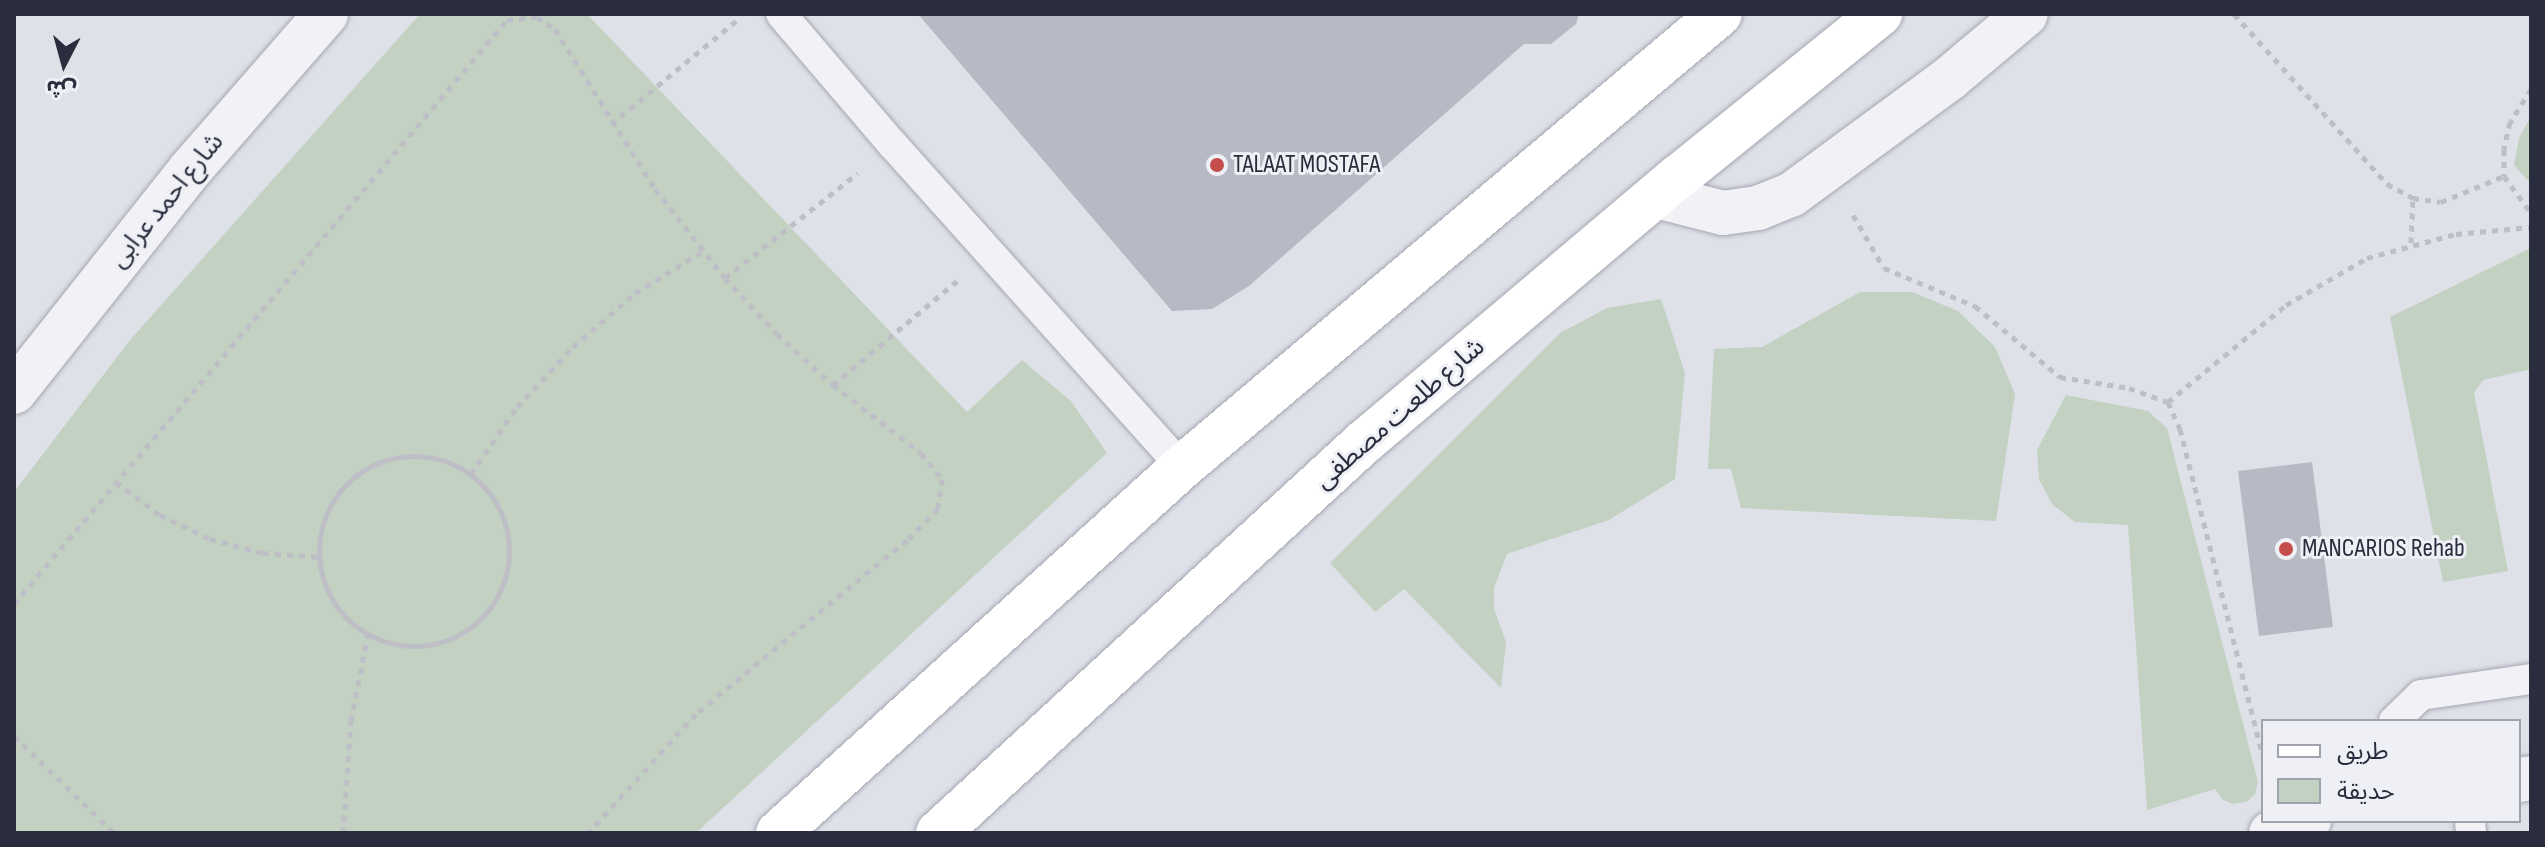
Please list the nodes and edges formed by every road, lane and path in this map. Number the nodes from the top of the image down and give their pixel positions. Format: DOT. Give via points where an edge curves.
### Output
graph roads {
  1 [pos="326,14"];
  2 [pos="745,14"];
  3 [pos="781,14"];
  4 [pos="1720,14"];
  5 [pos="1880,14"];
  6 [pos="2026,14"];
  7 [pos="2234,14"];
  8 [pos="2531,89"];
  9 [pos="611,124"];
  10 [pos="893,145"];
  11 [pos="1827,168"];
  12 [pos="2504,176"];
  13 [pos="1656,196"];
  14 [pos="2413,198"];
  15 [pos="2531,213"];
  16 [pos="2531,227"];
  17 [pos="2411,243"];
  18 [pos="702,252"];
  19 [pos="992,252"];
  20 [pos="725,278"];
  21 [pos="833,385"];
  22 [pos="14,392"];
  23 [pos="2168,402"];
  24 [pos="1182,467"];
  25 [pos="471,474"];
  26 [pos="116,482"];
  27 [pos="319,557"];
  28 [pos="14,604"];
  29 [pos="368,634"];
  30 [pos="2531,679"];
  31 [pos="2396,719"];
  32 [pos="14,736"];
  33 [pos="2261,750"];
  34 [pos="2303,823"];
  35 [pos="114,833"];
  36 [pos="343,833"];
  37 [pos="588,833"];
  38 [pos="778,833"];
  39 [pos="938,833"];
  40 [pos="2271,833"];
  1 -- 22 [label="street, شارع احمد عرابى" via="190,170"];
  2 -- 9 [label="path"];
  3 -- 10 [label="lane"];
  4 -- 24 [label="street"];
  5 -- 13 [label="street, شارع طلعت مصطفى"];
  6 -- 11 [label="street" via="1950,78"];
  7 -- 14 [label="path" via="2387,184"];
  8 -- 12 [label="path" via="2510,122"];
  9 -- 18 [label="path"];
  9 -- 26 [label="path" via="555,29 537,17 507,20"];
  10 -- 19 [label="lane"];
  10 -- 20 [label="path"];
  11 -- 13 [label="street" via="1791,195 1758,208 1723,213"];
  11 -- 23 [label="path" via="1884,268 1975,306 2060,377 2129,388"];
  12 -- 14 [label="path" via="2441,202"];
  12 -- 15 [label="path"];
  13 -- 39 [label="street, شارع طلعت مصطفى" via="1364,442"];
  14 -- 17 [label="path"];
  16 -- 17 [label="path"];
  17 -- 23 [label="path" via="2367,258 2286,305"];
  18 -- 20 [label="path"];
  18 -- 25 [label="path" via="635,293 573,347 517,407"];
  19 -- 21 [label="path"];
  19 -- 24 [label="lane"];
  20 -- 21 [label="path"];
  21 -- 37 [label="path" via="921,453 942,479 938,509 696,714"];
  23 -- 33 [label="path" via="2180,429"];
  24 -- 38 [label="street"];
  25 -- 27 [label="path" via="418,456 367,469 330,506"];
  25 -- 29 [label="path" via="501,512 509,537 502,589 488,611 457,635 419,646"];
  26 -- 27 [label="path" via="160,515 210,539 263,553"];
  26 -- 28 [label="path"];
  27 -- 29 [label="path" via="334,602"];
  29 -- 36 [label="path" via="351,721"];
  30 -- 31 [label="lane" via="2421,695"];
  32 -- 35 [label="path"];
  34 -- 40 [label="street"];
}
